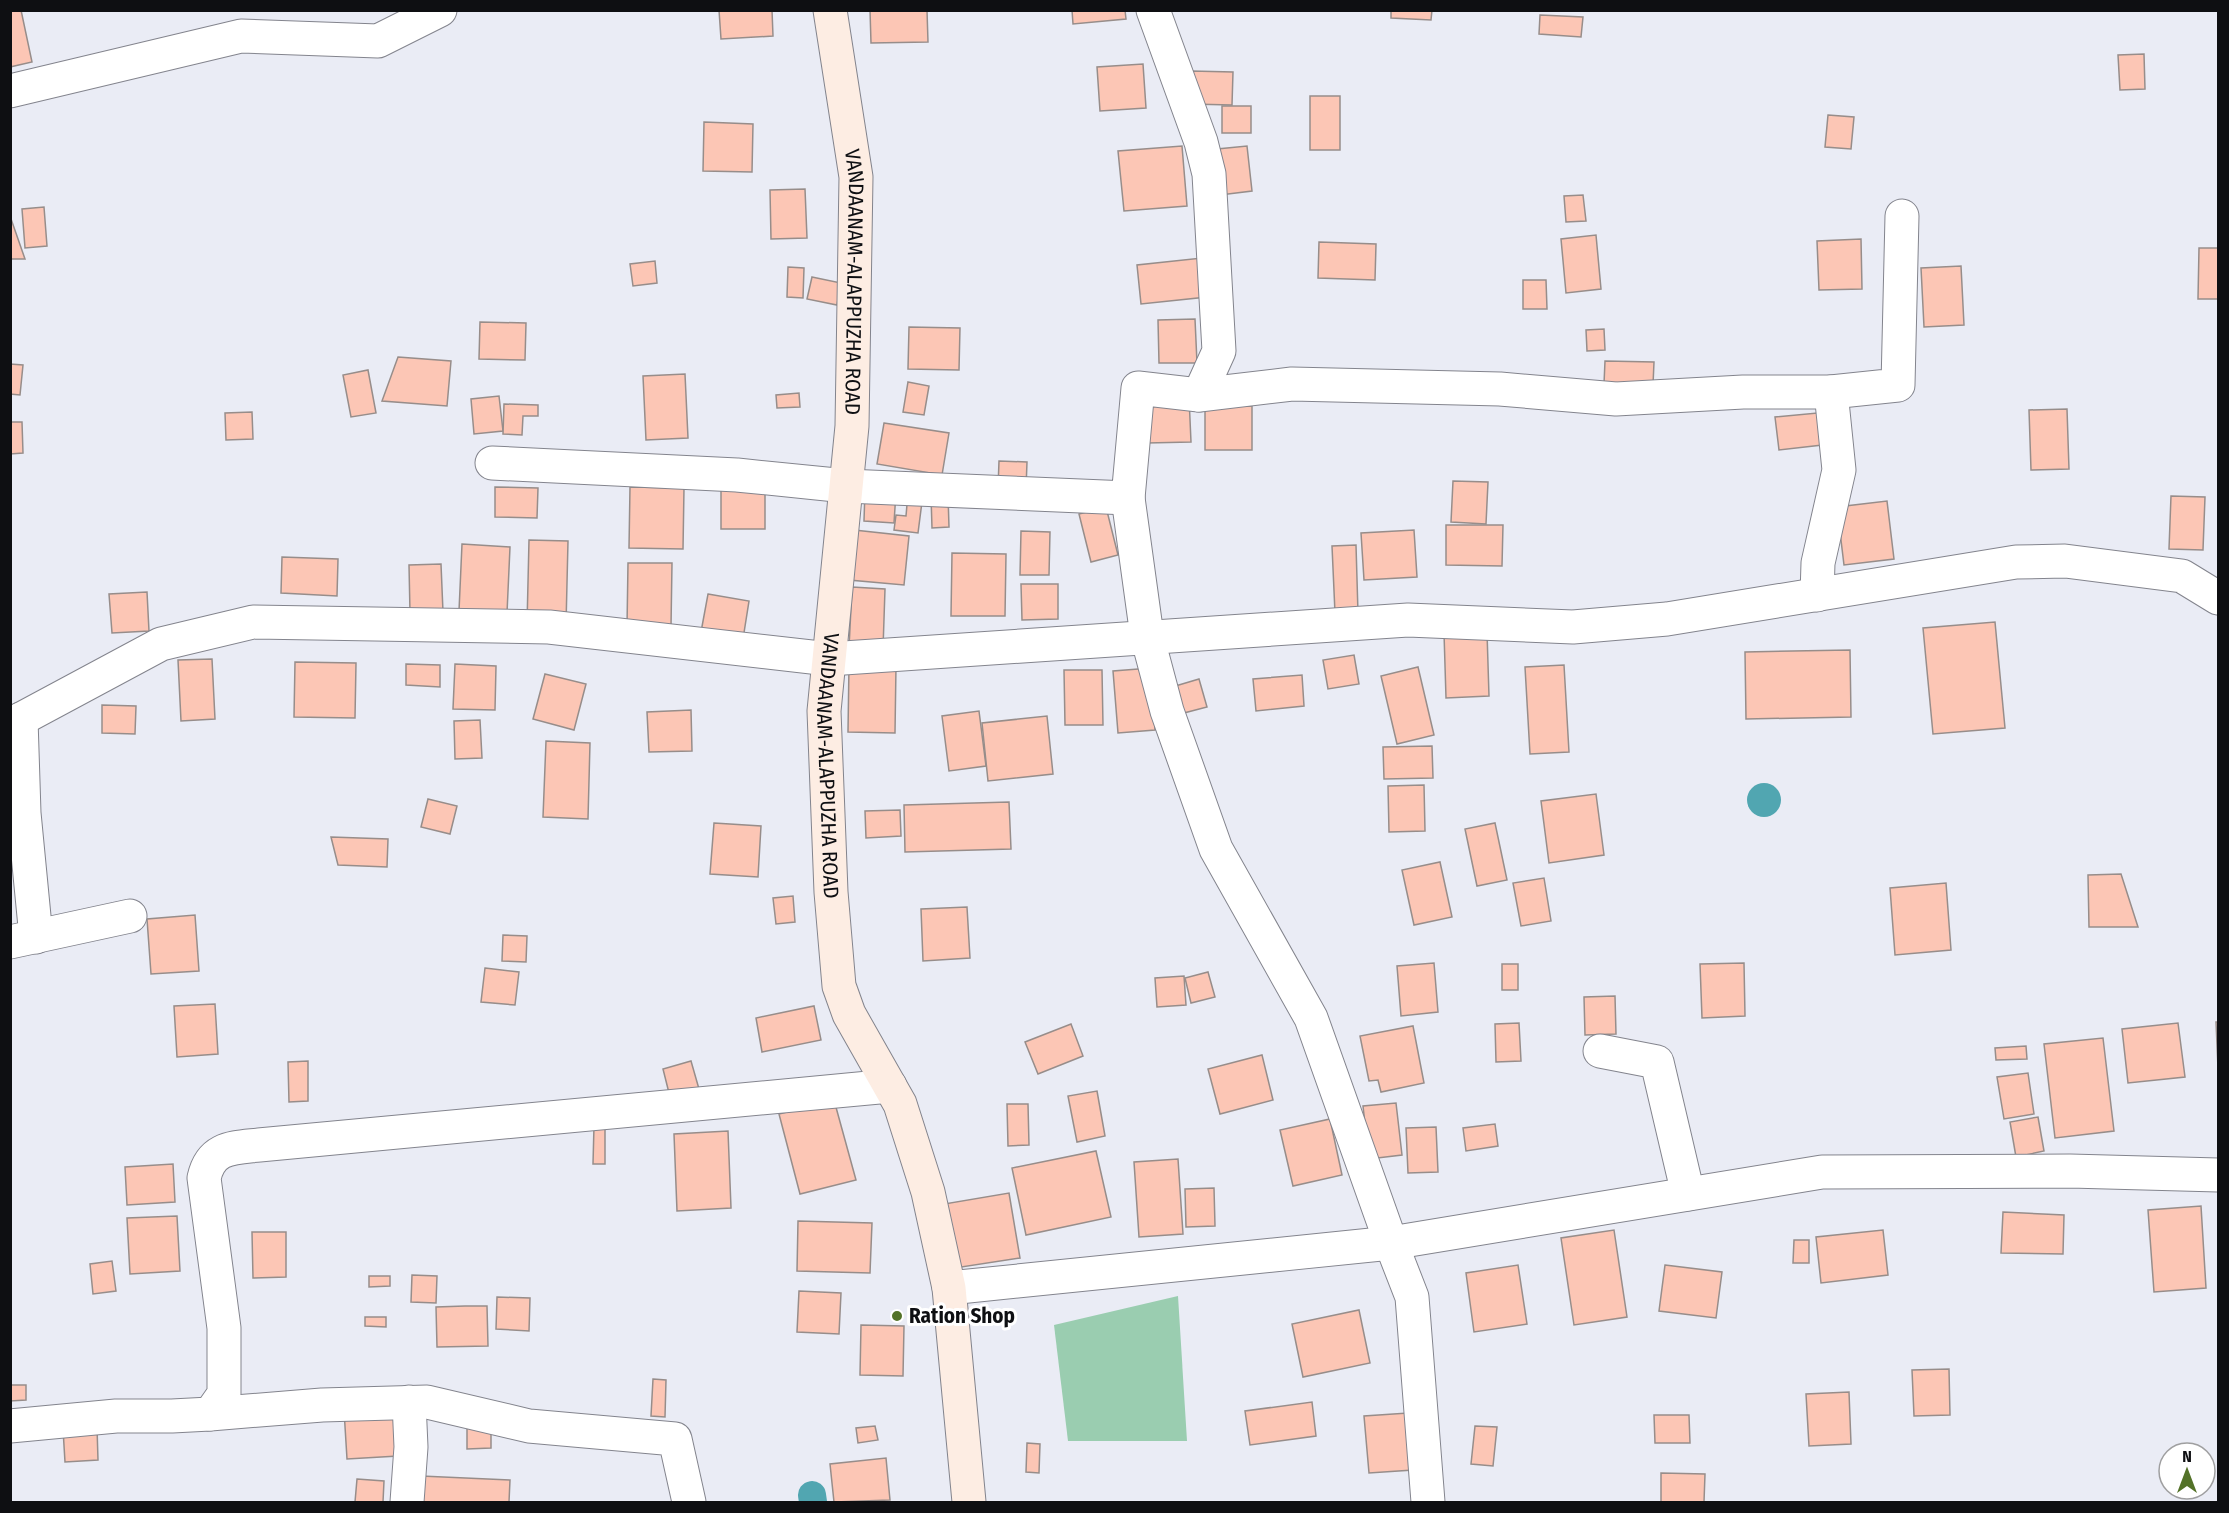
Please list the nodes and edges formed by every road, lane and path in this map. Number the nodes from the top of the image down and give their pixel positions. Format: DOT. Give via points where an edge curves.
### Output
graph roads {
  1 [pos="440,10"];
  2 [pos="830,10"];
  3 [pos="1153,10"];
  4 [pos="10,91"];
  5 [pos="1902,216"];
  6 [pos="1831,392"];
  7 [pos="1199,396"];
  8 [pos="492,463"];
  9 [pos="846,486"];
  10 [pos="1128,498"];
  11 [pos="1817,595"];
  12 [pos="2218,598"];
  13 [pos="1147,636"];
  14 [pos="829,659"];
  15 [pos="16,722"];
  16 [pos="130,916"];
  17 [pos="23,940"];
  18 [pos="1600,1051"];
  19 [pos="890,1086"];
  20 [pos="2218,1174"];
  21 [pos="1688,1194"];
  22 [pos="1391,1243"];
  23 [pos="949,1288"];
  24 [pos="409,1402"];
  25 [pos="210,1414"];
  26 [pos="10,1426"];
  27 [pos="407,1503"];
  28 [pos="689,1503"];
  29 [pos="969,1503"];
  30 [pos="1428,1503"];
  1 -- 4 [label="street" via="378,41 241,36"];
  2 -- 9 [label="main road, VANDAANAM-ALAPPUZHA ROAD" via="856,177 852,426"];
  3 -- 7 [label="street" via="1209,174 1219,351"];
  5 -- 6 [label="street" via="1898,386"];
  6 -- 7 [label="street" via="1616,399 1500,389 1292,384"];
  6 -- 11 [label="street" via="1839,470 1818,563"];
  7 -- 10 [label="street" via="1138,388"];
  8 -- 9 [label="street" via="737,475"];
  9 -- 10 [label="street"];
  9 -- 14 [label="main road, VANDAANAM-ALAPPUZHA ROAD"];
  10 -- 13 [label="street"];
  11 -- 12 [label="street" via="2016,562 2065,561 2182,576"];
  11 -- 13 [label="street" via="1667,619 1573,627 1408,620"];
  13 -- 14 [label="street"];
  13 -- 22 [label="street" via="1167,711 1216,849 1311,1018"];
  14 -- 15 [label="street" via="549,627 253,622 161,644"];
  14 -- 19 [label="main road, VANDAANAM-ALAPPUZHA ROAD" via="824,711 839,986 849,1014"];
  15 -- 17 [label="street" via="24,813"];
  16 -- 17 [label="street"];
  18 -- 21 [label="street" via="1657,1062"];
  19 -- 23 [label="main road, VANDAANAM-ALAPPUZHA ROAD" via="900,1104 928,1192"];
  19 -- 25 [label="street" via="271,1143 218,1152 207,1165 204,1178 224,1328 224,1394"];
  20 -- 21 [label="street" via="1822,1172"];
  21 -- 22 [label="street"];
  22 -- 23 [label="street"];
  22 -- 30 [label="street" via="1412,1297"];
  23 -- 29 [label="main road, VANDAANAM-ALAPPUZHA ROAD"];
  24 -- 25 [label="street"];
  24 -- 27 [label="street"];
  24 -- 28 [label="street" via="427,1402 529,1426 675,1439"];
  25 -- 26 [label="street" via="116,1416"];
}
